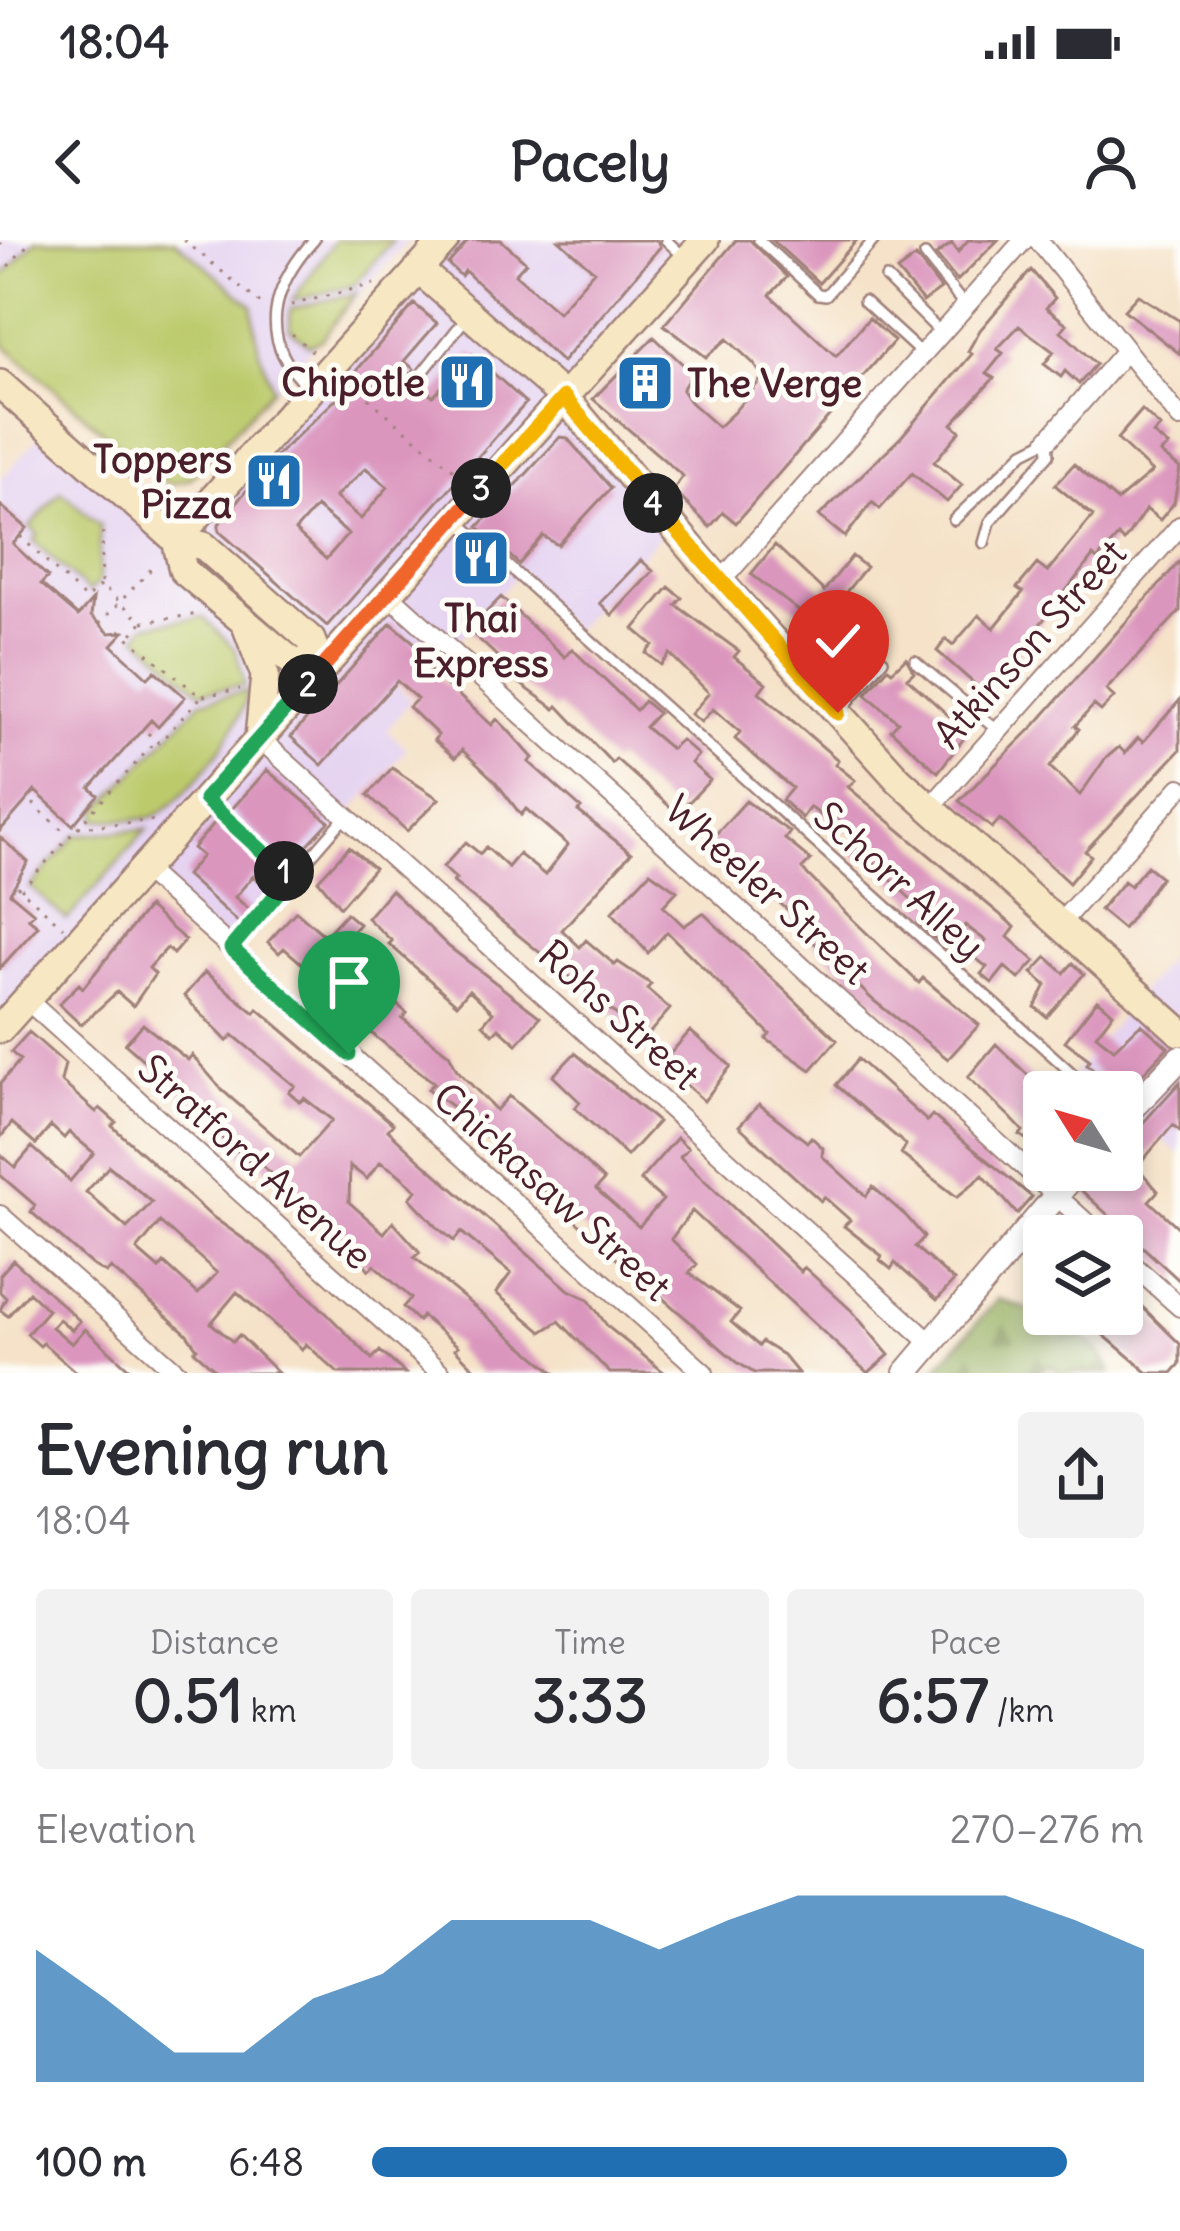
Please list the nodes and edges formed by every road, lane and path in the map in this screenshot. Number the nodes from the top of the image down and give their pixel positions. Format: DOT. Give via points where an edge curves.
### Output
graph roads {
  1 [pos="32,240"];
  2 [pos="184,240"];
  3 [pos="314,240"];
  4 [pos="445,240"];
  5 [pos="759,240"];
  6 [pos="874,240"];
  7 [pos="1024,240"];
  8 [pos="1038,240"];
  9 [pos="686,247"];
  10 [pos="925,255"];
  11 [pos="418,269"];
  12 [pos="0,275"];
  13 [pos="886,278"];
  14 [pos="375,284"];
  15 [pos="864,302"];
  16 [pos="261,304"];
  17 [pos="965,306"];
  18 [pos="283,307"];
  19 [pos="469,314"];
  20 [pos="287,329"];
  21 [pos="941,333"];
  22 [pos="314,352"];
  23 [pos="922,354"];
  24 [pos="1123,354"];
  25 [pos="423,372"];
  26 [pos="344,377"];
  27 [pos="0,384"];
  28 [pos="310,388"];
  29 [pos="564,397"];
  30 [pos="1180,418"];
  31 [pos="1048,440"];
  32 [pos="466,481"];
  33 [pos="454,518"];
  34 [pos="954,520"];
  35 [pos="103,524"];
  36 [pos="1180,526"];
  37 [pos="20,536"];
  38 [pos="176,540"];
  39 [pos="984,543"];
  40 [pos="153,568"];
  41 [pos="720,582"];
  42 [pos="100,585"];
  43 [pos="388,594"];
  44 [pos="88,597"];
  45 [pos="120,603"];
  46 [pos="94,607"];
  47 [pos="204,614"];
  48 [pos="142,622"];
  49 [pos="244,622"];
  50 [pos="99,624"];
  51 [pos="119,630"];
  52 [pos="131,635"];
  53 [pos="883,660"];
  54 [pos="916,661"];
  55 [pos="322,668"];
  56 [pos="250,688"];
  57 [pos="201,697"];
  58 [pos="838,713"];
  59 [pos="143,729"];
  60 [pos="997,730"];
  61 [pos="259,738"];
  62 [pos="156,741"];
  63 [pos="1180,788"];
  64 [pos="36,791"];
  65 [pos="205,799"];
  66 [pos="931,807"];
  67 [pos="347,815"];
  68 [pos="159,820"];
  69 [pos="78,827"];
  70 [pos="70,836"];
  71 [pos="142,868"];
  72 [pos="291,877"];
  73 [pos="1061,922"];
  74 [pos="64,928"];
  75 [pos="231,948"];
  76 [pos="27,1000"];
  77 [pos="0,1029"];
  78 [pos="1180,1031"];
  79 [pos="1180,1058"];
  80 [pos="1070,1071"];
  81 [pos="1143,1096"];
  82 [pos="1063,1191"];
  83 [pos="1059,1197"];
  84 [pos="0,1215"];
  85 [pos="1079,1215"];
  86 [pos="1143,1274"];
  87 [pos="1180,1307"];
  88 [pos="932,1344"];
  89 [pos="178,1373"];
  90 [pos="441,1373"];
  91 [pos="704,1373"];
  92 [pos="906,1373"];
  1 -- 12 [label="path"];
  2 -- 16 [label="path"];
  3 -- 28 [label="lane" via="282,284 272,326 279,353"];
  4 -- 11 [label="main road"];
  5 -- 6 [label="lane" via="826,295"];
  7 -- 17 [label="street"];
  8 -- 24 [label="street"];
  9 -- 29 [label="main road"];
  10 -- 17 [label="lane"];
  11 -- 19 [label="main road"];
  11 -- 28 [label="main road"];
  13 -- 21 [label="lane"];
  14 -- 18 [label="path"];
  15 -- 23 [label="lane"];
  17 -- 21 [label="street"];
  19 -- 25 [label="lane"];
  19 -- 29 [label="main road"];
  20 -- 22 [label="path"];
  21 -- 23 [label="street"];
  23 -- 41 [label="street"];
  24 -- 30 [label="street"];
  24 -- 31 [label="street"];
  26 -- 32 [label="path"];
  27 -- 38 [label="main road"];
  28 -- 38 [label="main road"];
  29 -- 33 [label="main road"];
  29 -- 41 [label="main road"];
  31 -- 34 [label="lane" via="1024,452"];
  31 -- 39 [label="lane" via="1048,454 990,522"];
  33 -- 43 [label="main road"];
  33 -- 80 [label="lane, Schorr Alley"];
  35 -- 42 [label="path"];
  36 -- 60 [label="street, Atkinson Street"];
  37 -- 44 [label="path"];
  38 -- 49 [label="main road" via="183,570"];
  38 -- 55 [label="main road" via="204,546 293,624 311,640"];
  40 -- 45 [label="path"];
  41 -- 58 [label="main road"];
  42 -- 44 [label="path"];
  42 -- 45 [label="path"];
  43 -- 55 [label="main road"];
  43 -- 83 [label="street, Wheeler Street"];
  44 -- 46 [label="path"];
  45 -- 48 [label="path"];
  45 -- 50 [label="path"];
  47 -- 48 [label="path"];
  48 -- 52 [label="path"];
  49 -- 55 [label="main road" via="291,661"];
  49 -- 61 [label="main road" via="266,675"];
  51 -- 52 [label="path"];
  52 -- 57 [label="path"];
  53 -- 58 [label="lane"];
  54 -- 60 [label="lane"];
  55 -- 61 [label="main road"];
  56 -- 57 [label="path"];
  57 -- 62 [label="path"];
  58 -- 66 [label="main road"];
  59 -- 62 [label="path"];
  60 -- 66 [label="street, Atkinson Street"];
  61 -- 65 [label="main road"];
  61 -- 67 [label="street, Rohs Street"];
  62 -- 69 [label="path"];
  63 -- 73 [label="street"];
  64 -- 70 [label="path" via="34,805"];
  65 -- 71 [label="main road"];
  65 -- 72 [label="lane"];
  66 -- 73 [label="main road"];
  67 -- 72 [label="lane"];
  67 -- 88 [label="street, Rohs Street"];
  68 -- 69 [label="path"];
  69 -- 70 [label="path"];
  70 -- 74 [label="path" via="19,888"];
  71 -- 75 [label="street, Chickasaw Street"];
  71 -- 76 [label="main road"];
  72 -- 75 [label="lane"];
  73 -- 78 [label="main road"];
  75 -- 91 [label="street, Chickasaw Street"];
  76 -- 77 [label="main road"];
  76 -- 90 [label="street, Stratford Avenue"];
  79 -- 81 [label="street"];
  82 -- 83 [label="street"];
  83 -- 85 [label="street, Wheeler Street"];
  83 -- 88 [label="street"];
  84 -- 89 [label="street"];
  86 -- 87 [label="street"];
  88 -- 92 [label="street"];
}
